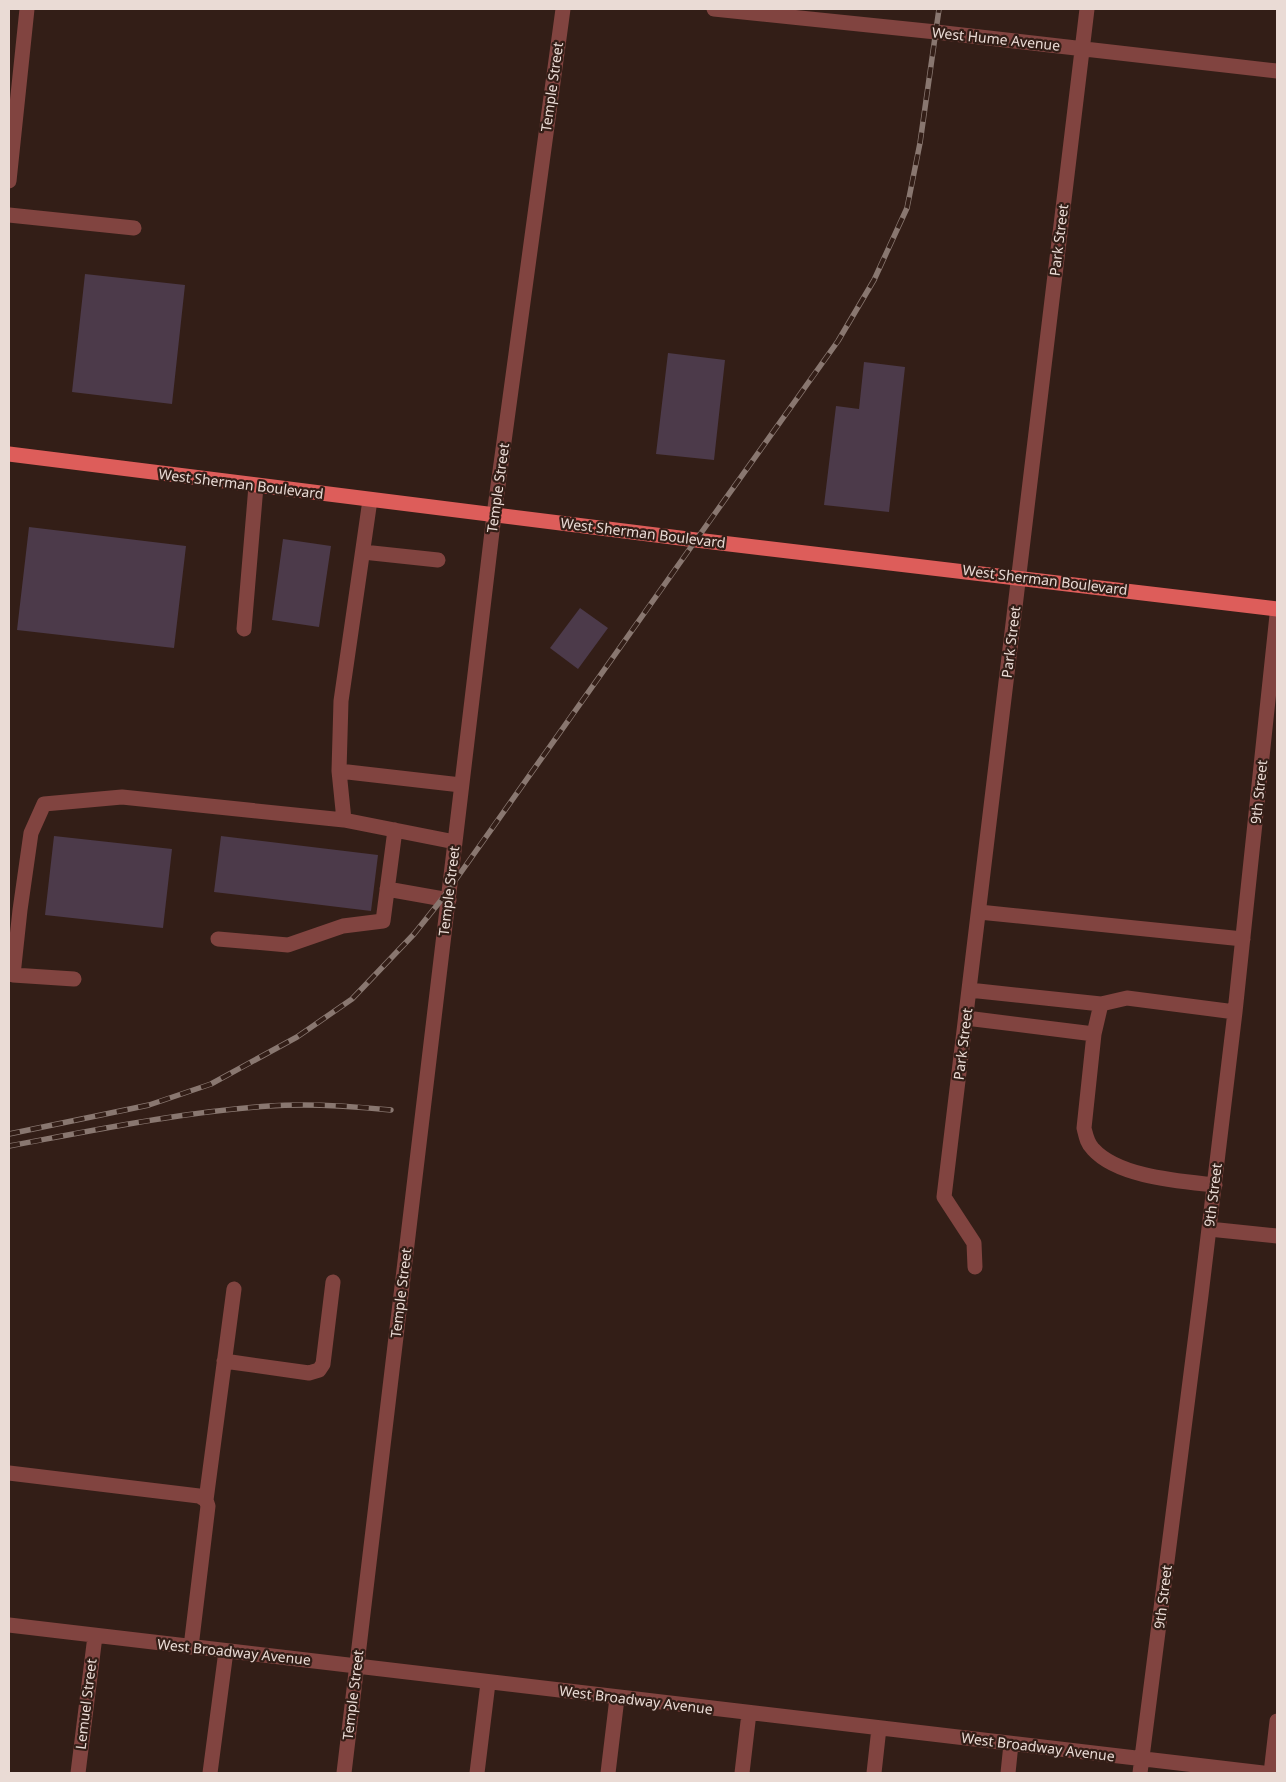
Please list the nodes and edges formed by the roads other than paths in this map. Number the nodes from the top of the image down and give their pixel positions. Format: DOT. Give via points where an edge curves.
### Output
graph roads {
  1 [pos="27,9"];
  2 [pos="563,9"];
  3 [pos="714,9"];
  4 [pos="1087,9"];
  5 [pos="1082,48"];
  6 [pos="1277,71"];
  7 [pos="9,181"];
  8 [pos="9,216"];
  9 [pos="134,228"];
  10 [pos="9,454"];
  11 [pos="256,486"];
  12 [pos="370,500"];
  13 [pos="494,515"];
  14 [pos="363,552"];
  15 [pos="438,560"];
  16 [pos="1019,577"];
  17 [pos="1277,608"];
  18 [pos="1277,615"];
  19 [pos="244,629"];
  20 [pos="340,771"];
  21 [pos="461,786"];
  22 [pos="344,820"];
  23 [pos="395,830"];
  24 [pos="455,842"];
  25 [pos="387,889"];
  26 [pos="449,900"];
  27 [pos="979,912"];
  28 [pos="1243,938"];
  29 [pos="218,939"];
  30 [pos="74,980"];
  31 [pos="969,990"];
  32 [pos="1101,1004"];
  33 [pos="1235,1012"];
  34 [pos="966,1018"];
  35 [pos="1094,1034"];
  36 [pos="1215,1185"];
  37 [pos="1209,1229"];
  38 [pos="1277,1236"];
  39 [pos="975,1267"];
  40 [pos="333,1282"];
  41 [pos="234,1289"];
  42 [pos="224,1361"];
  43 [pos="9,1473"];
  44 [pos="206,1500"];
  45 [pos="9,1625"];
  46 [pos="95,1636"];
  47 [pos="191,1647"];
  48 [pos="226,1651"];
  49 [pos="357,1666"];
  50 [pos="488,1683"];
  51 [pos="617,1698"];
  52 [pos="749,1713"];
  53 [pos="1277,1720"];
  54 [pos="879,1728"];
  55 [pos="1011,1744"];
  56 [pos="1141,1766"];
  57 [pos="78,1773"];
  58 [pos="210,1773"];
  59 [pos="344,1773"];
  60 [pos="477,1773"];
  61 [pos="608,1773"];
  62 [pos="742,1773"];
  63 [pos="874,1773"];
  64 [pos="1008,1773"];
  65 [pos="1263,1773"];
  66 [pos="1271,1773"];
  1 -- 7 [label="street"];
  2 -- 13 [label="street, Temple Street"];
  3 -- 5 [label="street, West Hume Avenue"];
  4 -- 5 [label="street, Park Street"];
  5 -- 6 [label="street, West Hume Avenue"];
  5 -- 16 [label="street, Park Street"];
  8 -- 9 [label="street"];
  10 -- 11 [label="main road, West Sherman Boulevard"];
  11 -- 12 [label="main road, West Sherman Boulevard"];
  11 -- 19 [label="street"];
  12 -- 13 [label="main road, West Sherman Boulevard"];
  12 -- 14 [label="street"];
  13 -- 16 [label="main road, West Sherman Boulevard"];
  13 -- 21 [label="street, Temple Street"];
  14 -- 15 [label="street"];
  14 -- 20 [label="street" via="341,701"];
  16 -- 17 [label="main road, West Sherman Boulevard"];
  16 -- 27 [label="street, Park Street"];
  18 -- 28 [label="street, 9th Street"];
  20 -- 21 [label="street"];
  20 -- 22 [label="street"];
  21 -- 24 [label="street, Temple Street"];
  22 -- 23 [label="street"];
  22 -- 30 [label="street" via="122,797 44,804 31,833 13,975"];
  23 -- 24 [label="street"];
  23 -- 25 [label="street"];
  24 -- 26 [label="street, Temple Street"];
  25 -- 26 [label="street"];
  25 -- 29 [label="street" via="382,921 343,926 288,945"];
  26 -- 49 [label="street, Temple Street"];
  27 -- 28 [label="street"];
  27 -- 31 [label="street, Park Street"];
  28 -- 33 [label="street, 9th Street"];
  31 -- 32 [label="street"];
  31 -- 34 [label="street, Park Street"];
  32 -- 33 [label="street" via="1127,998"];
  32 -- 35 [label="street"];
  33 -- 36 [label="street, 9th Street"];
  34 -- 35 [label="street"];
  34 -- 39 [label="street, Park Street" via="944,1197 974,1243"];
  35 -- 36 [label="street" via="1084,1128 1093,1149 1112,1163 1137,1173 1166,1180"];
  36 -- 37 [label="street, 9th Street"];
  37 -- 38 [label="street"];
  37 -- 56 [label="street, 9th Street"];
  40 -- 42 [label="street" via="323,1364 319,1370 309,1373"];
  41 -- 42 [label="street"];
  42 -- 44 [label="street"];
  43 -- 44 [label="street" via="171,1492"];
  44 -- 47 [label="street" via="208,1506"];
  45 -- 46 [label="street, West Broadway Avenue"];
  46 -- 47 [label="street, West Broadway Avenue"];
  46 -- 57 [label="street, Lemuel Street"];
  47 -- 48 [label="street, West Broadway Avenue"];
  48 -- 49 [label="street, West Broadway Avenue"];
  48 -- 58 [label="street"];
  49 -- 50 [label="street, West Broadway Avenue"];
  49 -- 59 [label="street, Temple Street"];
  50 -- 51 [label="street, West Broadway Avenue"];
  50 -- 60 [label="street"];
  51 -- 52 [label="street, West Broadway Avenue"];
  51 -- 61 [label="street"];
  52 -- 54 [label="street, West Broadway Avenue"];
  52 -- 62 [label="street"];
  53 -- 66 [label="street"];
  54 -- 55 [label="street, West Broadway Avenue"];
  54 -- 63 [label="street"];
  55 -- 56 [label="street, West Broadway Avenue"];
  55 -- 64 [label="street"];
  56 -- 65 [label="street, West Broadway Avenue"];
}
